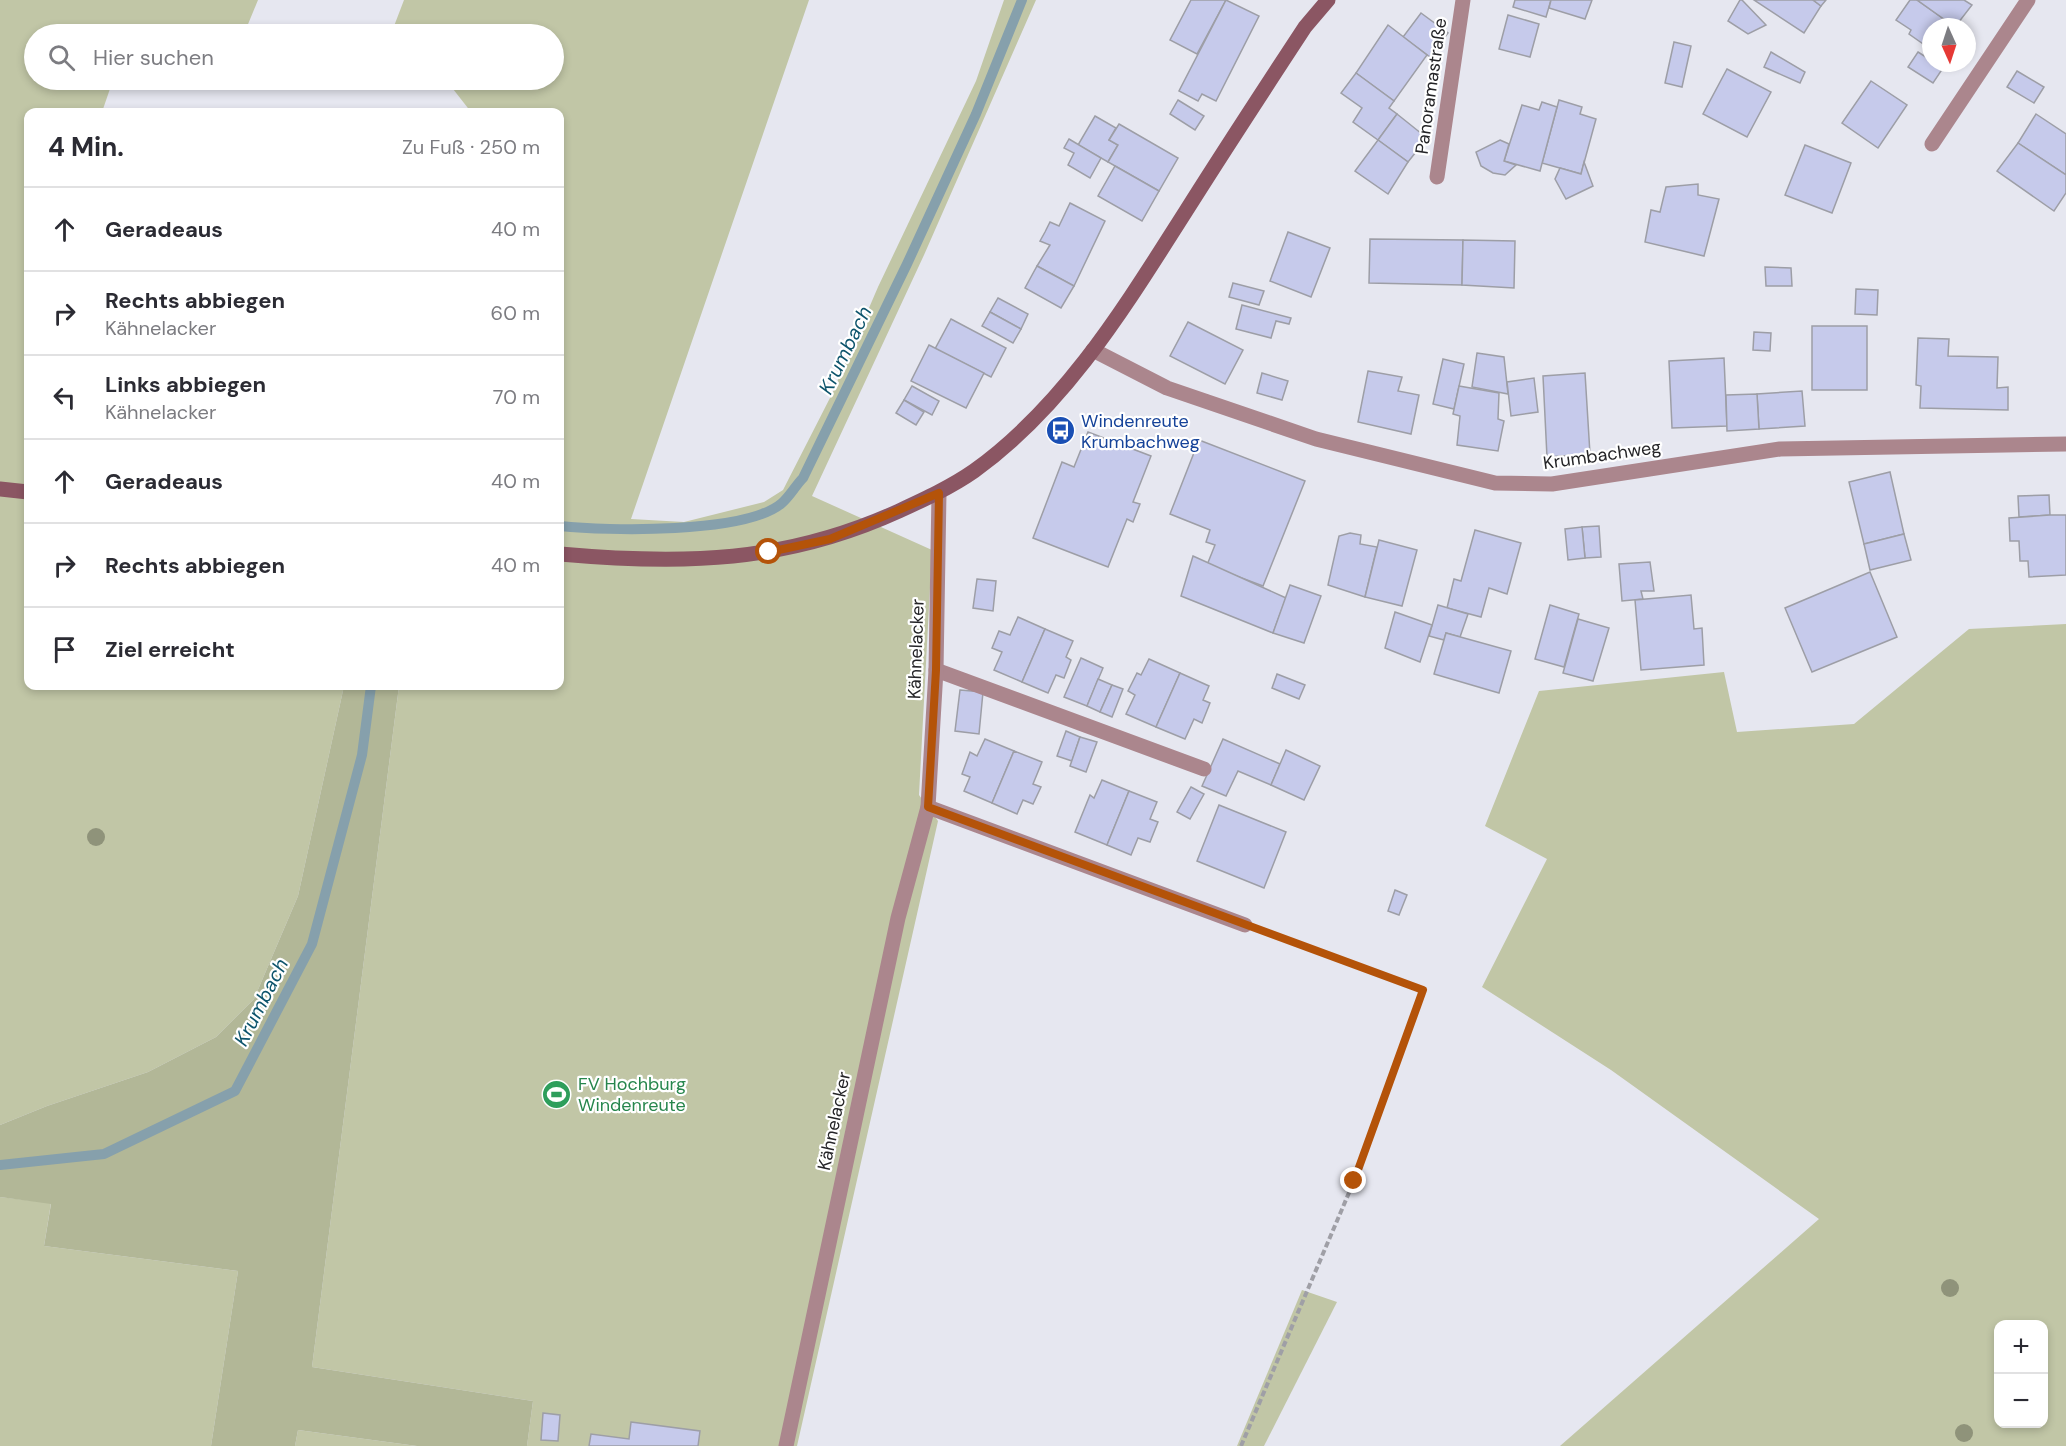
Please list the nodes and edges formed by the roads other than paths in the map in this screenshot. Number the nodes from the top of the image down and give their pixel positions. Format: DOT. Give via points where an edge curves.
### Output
graph roads {
  1 [pos="1328,0"];
  2 [pos="1463,0"];
  3 [pos="2028,0"];
  4 [pos="1932,144"];
  5 [pos="1437,177"];
  6 [pos="1093,350"];
  7 [pos="2066,444"];
  8 [pos="0,489"];
  9 [pos="24,492"];
  10 [pos="939,493"];
  11 [pos="564,554"];
  12 [pos="936,670"];
  13 [pos="1204,769"];
  14 [pos="928,807"];
  15 [pos="1245,925"];
  16 [pos="786,1446"];
  1 -- 6 [label="street" via="1305,27"];
  2 -- 5 [label="street, Panoramastraße"];
  3 -- 4 [label="street"];
  6 -- 7 [label="street, Krumbachweg" via="1167,388 1316,439 1495,483 1552,484 1780,449"];
  6 -- 10 [label="street" via="1052,401 1008,442"];
  8 -- 9 [label="street"];
  10 -- 11 [label="street" via="830,539 769,552 700,560 624,560"];
  10 -- 12 [label="street, Kähnelacker"];
  12 -- 13 [label="street"];
  12 -- 14 [label="street, Kähnelacker"];
  14 -- 15 [label="street"];
  14 -- 16 [label="street, Kähnelacker" via="898,918"];
}
